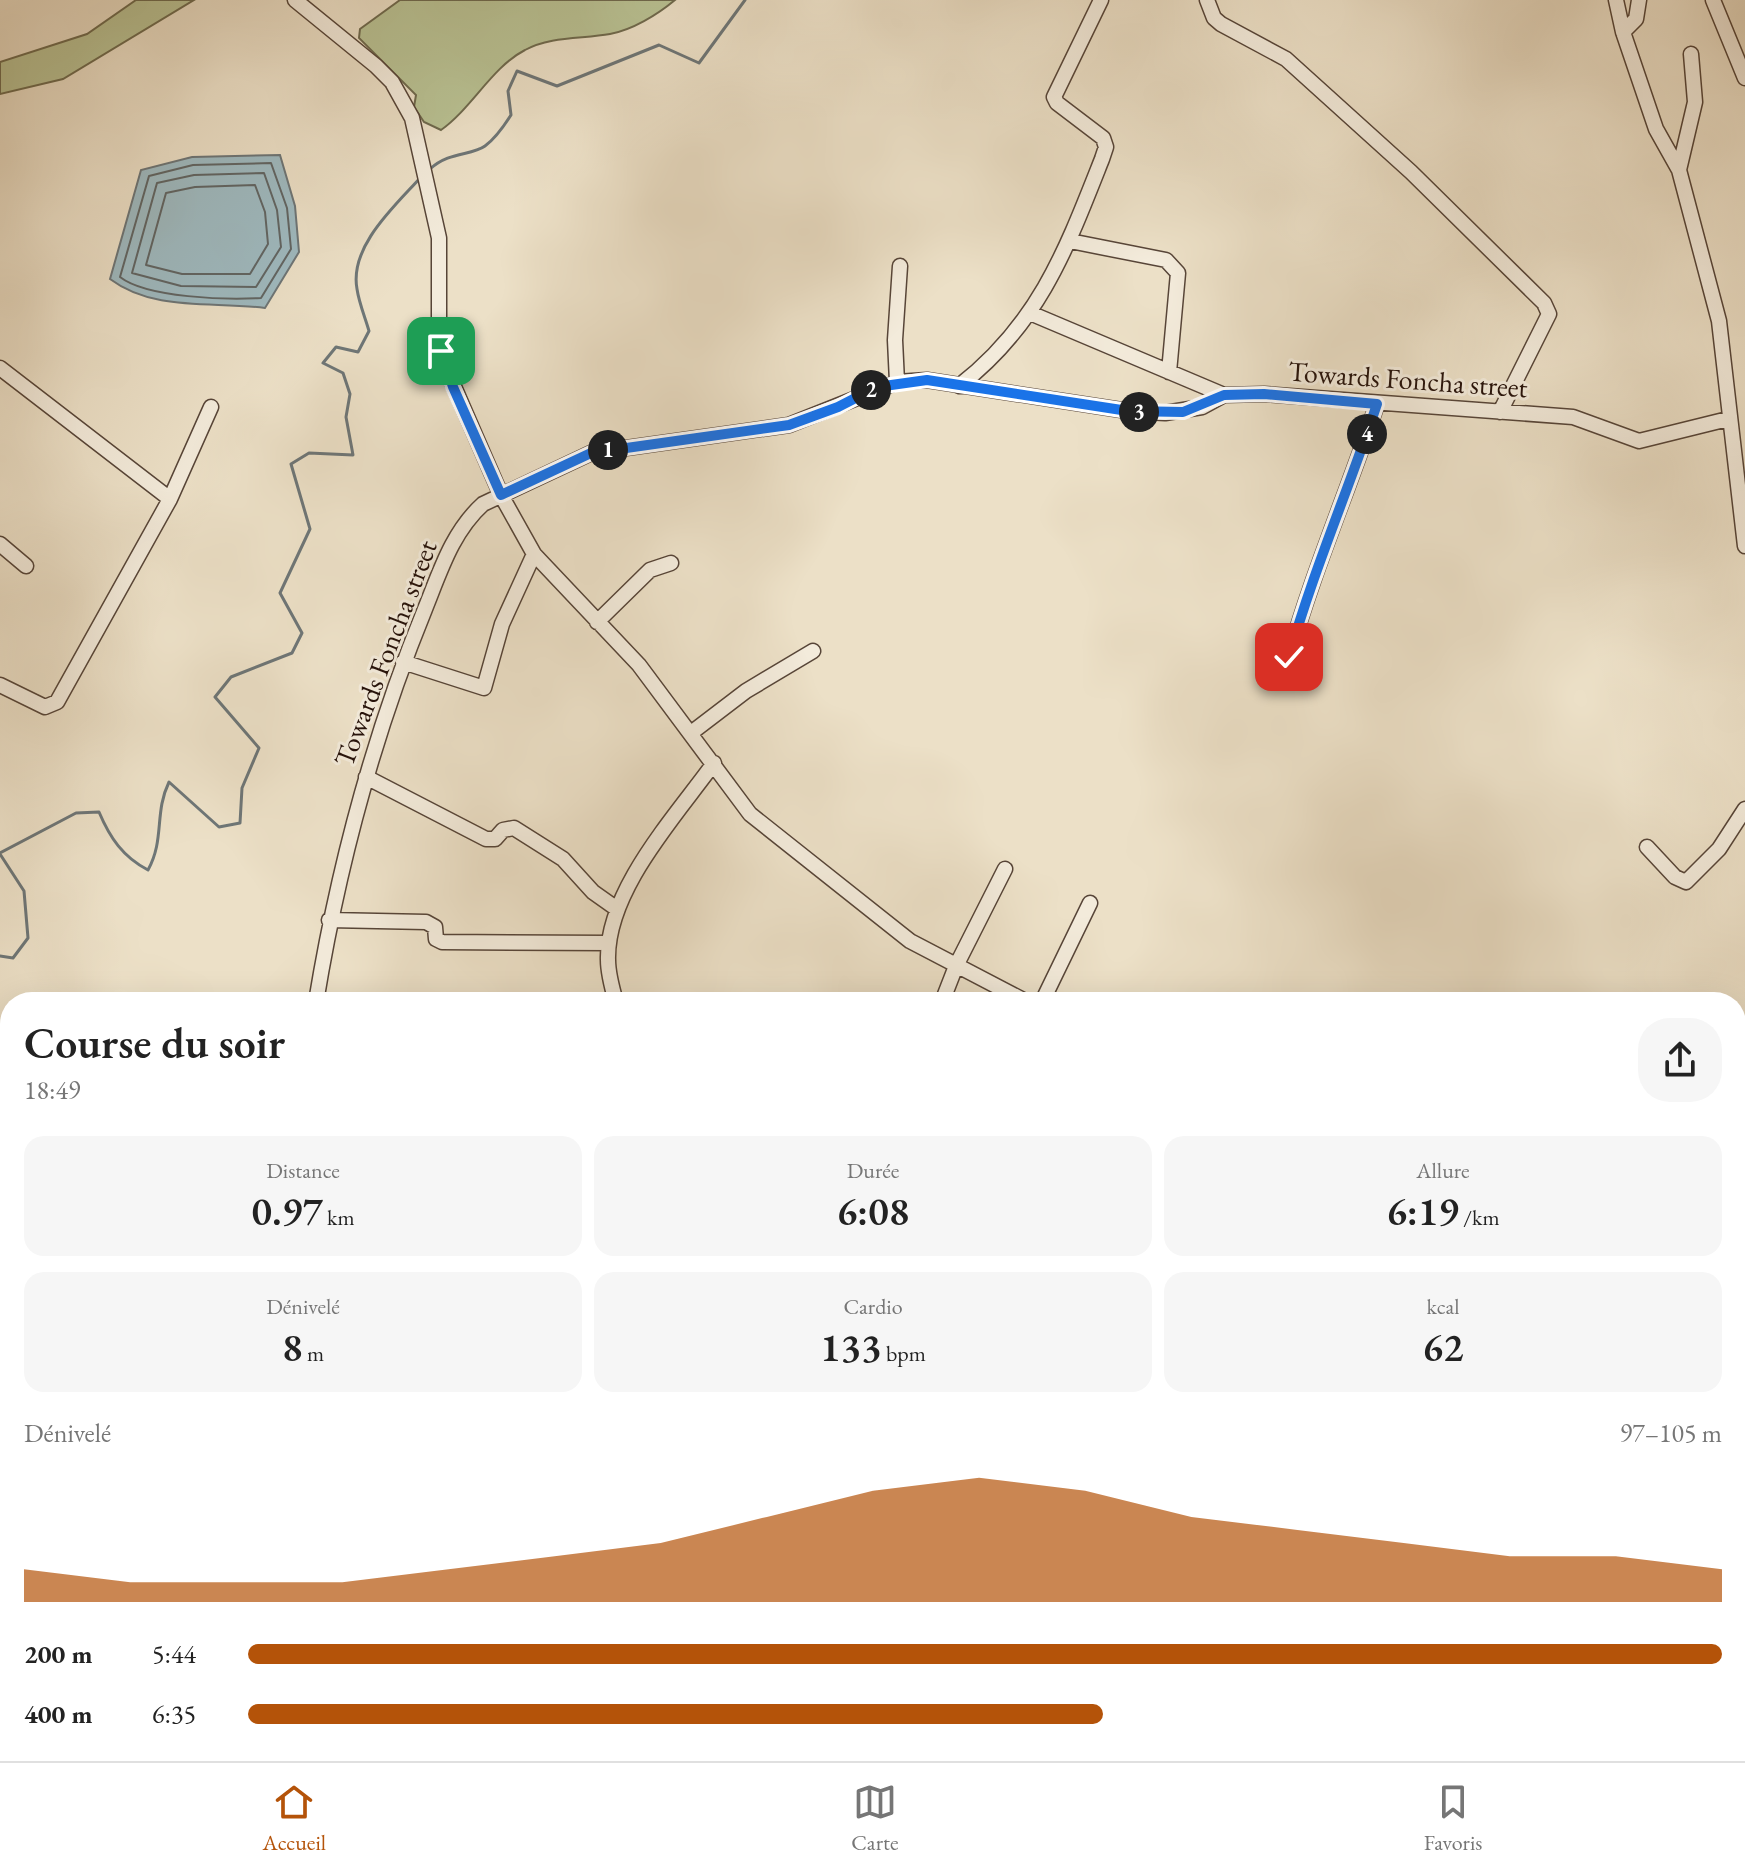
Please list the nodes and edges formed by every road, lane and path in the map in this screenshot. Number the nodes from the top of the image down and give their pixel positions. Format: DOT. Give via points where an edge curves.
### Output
graph roads {
  1 [pos="295,0"];
  2 [pos="1101,0"];
  3 [pos="1207,0"];
  4 [pos="1616,0"];
  5 [pos="1639,0"];
  6 [pos="1713,0"];
  7 [pos="1623,32"];
  8 [pos="1691,54"];
  9 [pos="1745,78"];
  10 [pos="1679,170"];
  11 [pos="1070,241"];
  12 [pos="900,266"];
  13 [pos="1030,313"];
  14 [pos="0,368"];
  15 [pos="1169,372"];
  16 [pos="897,382"];
  17 [pos="959,386"];
  18 [pos="1224,395"];
  19 [pos="1377,404"];
  20 [pos="211,407"];
  21 [pos="1500,412"];
  22 [pos="1728,419"];
  23 [pos="1739,448"];
  24 [pos="501,495"];
  25 [pos="170,499"];
  26 [pos="0,544"];
  27 [pos="1745,546"];
  28 [pos="534,554"];
  29 [pos="671,563"];
  30 [pos="26,566"];
  31 [pos="597,622"];
  32 [pos="813,651"];
  33 [pos="1289,657"];
  34 [pos="403,662"];
  35 [pos="0,685"];
  36 [pos="691,733"];
  37 [pos="714,763"];
  38 [pos="366,777"];
  39 [pos="1745,809"];
  40 [pos="1647,847"];
  41 [pos="1005,869"];
  42 [pos="1090,903"];
  43 [pos="617,909"];
  44 [pos="329,920"];
  45 [pos="609,943"];
  46 [pos="956,966"];
  47 [pos="318,992"];
  48 [pos="613,992"];
  49 [pos="946,992"];
  50 [pos="1007,992"];
  51 [pos="1047,992"];
  1 -- 24 [label="street" via="392,82 412,118 439,238 439,334 445,366"];
  2 -- 11 [label="street" via="1054,97 1096,130 1106,147"];
  3 -- 21 [label="street" via="1221,24 1286,59 1544,303 1549,314"];
  4 -- 7 [label="street"];
  5 -- 7 [label="street" via="1636,19"];
  6 -- 9 [label="street"];
  7 -- 10 [label="street" via="1656,129"];
  8 -- 10 [label="street" via="1695,102"];
  10 -- 22 [label="street" via="1719,321"];
  11 -- 13 [label="street"];
  11 -- 15 [label="street" via="1175,266"];
  12 -- 16 [label="street"];
  13 -- 15 [label="street"];
  13 -- 17 [label="street" via="1003,349"];
  14 -- 25 [label="street"];
  15 -- 18 [label="street"];
  16 -- 17 [label="street, Towards Foncha street"];
  16 -- 24 [label="street, Towards Foncha street" via="789,425 591,453"];
  17 -- 18 [label="street, Towards Foncha street" via="1165,413 1202,407"];
  18 -- 19 [label="street, Towards Foncha street"];
  19 -- 21 [label="street, Towards Foncha street"];
  19 -- 33 [label="street" via="1312,577"];
  20 -- 25 [label="street"];
  21 -- 22 [label="street, Towards Foncha street" via="1573,417 1639,441"];
  22 -- 23 [label="street"];
  23 -- 27 [label="street"];
  24 -- 28 [label="street"];
  24 -- 34 [label="street, Towards Foncha street" via="472,514 459,533"];
  25 -- 35 [label="street" via="57,702 45,707"];
  26 -- 30 [label="street"];
  28 -- 31 [label="street"];
  28 -- 34 [label="street" via="502,624 484,688"];
  29 -- 31 [label="street" via="650,570"];
  31 -- 36 [label="street" via="639,665"];
  32 -- 36 [label="street"];
  34 -- 38 [label="street, Towards Foncha street"];
  36 -- 37 [label="street"];
  37 -- 43 [label="street"];
  37 -- 46 [label="street" via="760,823 910,941"];
  38 -- 43 [label="street" via="486,839 514,828 563,859"];
  38 -- 44 [label="street, Towards Foncha street"];
  39 -- 40 [label="street" via="1719,849 1686,882"];
  41 -- 46 [label="street"];
  42 -- 51 [label="street"];
  43 -- 45 [label="street"];
  44 -- 45 [label="street" via="426,922 442,942"];
  44 -- 47 [label="street, Towards Foncha street"];
  45 -- 48 [label="street"];
  46 -- 49 [label="street"];
  46 -- 50 [label="street"];
}
